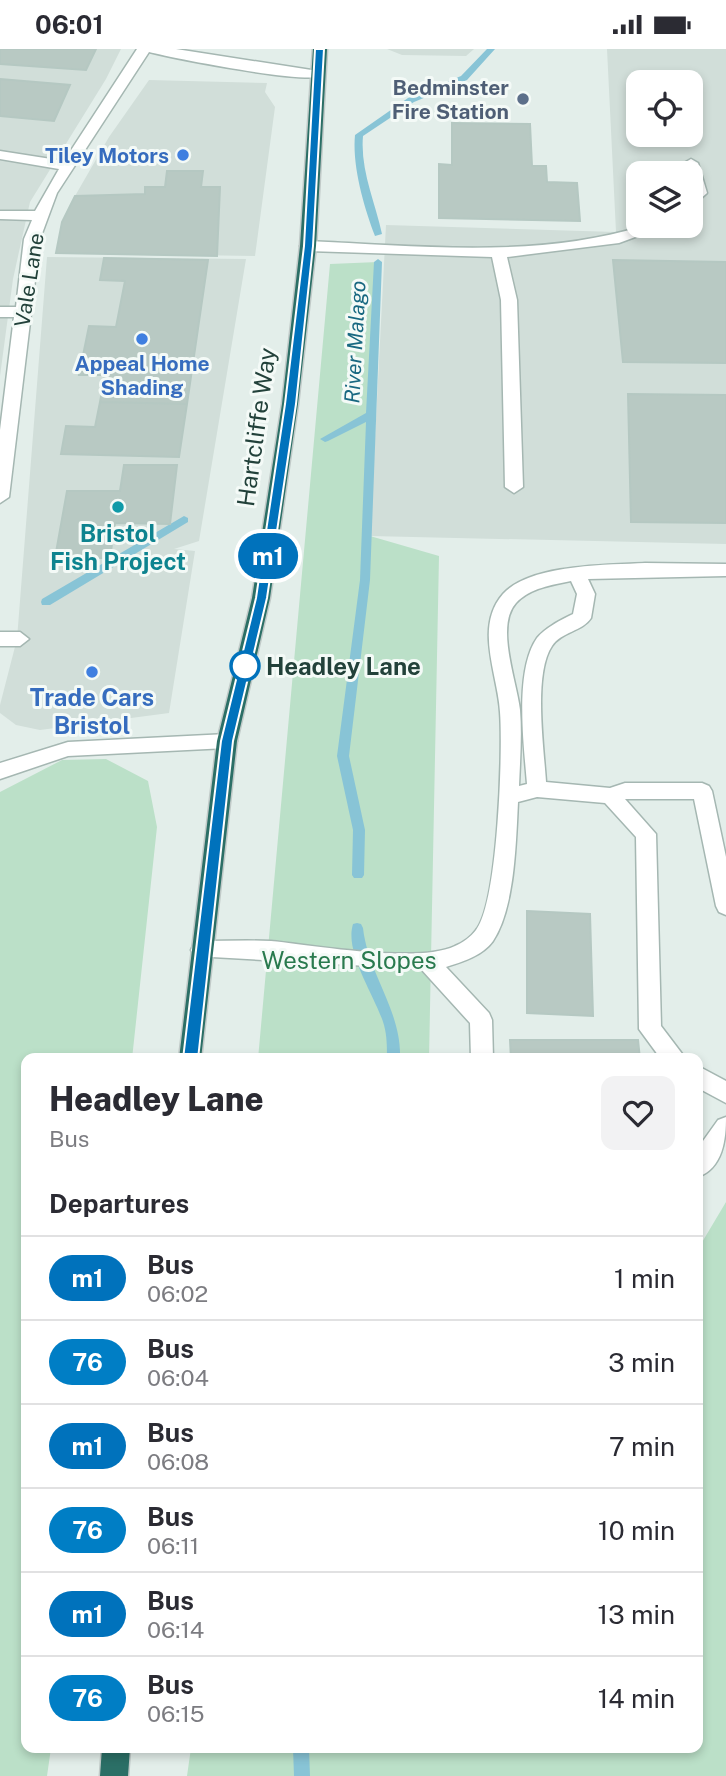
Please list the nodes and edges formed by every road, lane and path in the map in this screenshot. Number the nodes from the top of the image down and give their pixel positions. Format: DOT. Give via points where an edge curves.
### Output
graph roads {
  1 [pos="144,49"];
  2 [pos="153,49"];
  3 [pos="320,49"];
  4 [pos="318,75"];
  5 [pos="0,155"];
  6 [pos="68,166"];
  7 [pos="0,215"];
  8 [pos="41,216"];
  9 [pos="626,236"];
  10 [pos="309,246"];
  11 [pos="499,253"];
  12 [pos="0,312"];
  13 [pos="24,312"];
  14 [pos="4,437"];
  15 [pos="3,458"];
  16 [pos="514,487"];
  17 [pos="0,498"];
  18 [pos="726,570"];
  19 [pos="577,573"];
  20 [pos="0,639"];
  21 [pos="20,639"];
  22 [pos="227,741"];
  23 [pos="0,771"];
  24 [pos="537,789"];
  25 [pos="610,796"];
  26 [pos="508,797"];
  27 [pos="726,906"];
  28 [pos="202,950"];
  29 [pos="428,962"];
  30 [pos="191,1053"];
  31 [pos="482,1053"];
  32 [pos="670,1053"];
  33 [pos="703,1079"];
  34 [pos="726,1093"];
  35 [pos="726,1128"];
  36 [pos="703,1160"];
  37 [pos="116,1753"];
  38 [pos="114,1776"];
  1 -- 6 [label="street, Vale Lane"];
  2 -- 4 [label="street"];
  3 -- 4 [label="highway, Hartcliffe Way"];
  4 -- 10 [label="highway, Hartcliffe Way"];
  5 -- 6 [label="street"];
  6 -- 8 [label="street, Vale Lane"];
  7 -- 8 [label="street"];
  8 -- 13 [label="street, Vale Lane" via="32,239"];
  9 -- 11 [label="street"];
  10 -- 11 [label="street"];
  10 -- 22 [label="highway, Hartcliffe Way" via="261,598"];
  11 -- 16 [label="street" via="509,300"];
  12 -- 13 [label="street"];
  13 -- 14 [label="street, Vale Lane"];
  14 -- 15 [label="street, Vale Lane"];
  15 -- 17 [label="street, Vale Lane"];
  18 -- 19 [label="street"];
  19 -- 24 [label="street" via="586,594 582,618 560,629 542,646 533,698"];
  19 -- 26 [label="street" via="544,579 510,596 499,615 510,711"];
  20 -- 21 [label="street"];
  22 -- 23 [label="street" via="68,749"];
  22 -- 28 [label="highway, Hartcliffe Way"];
  24 -- 25 [label="street"];
  24 -- 26 [label="street"];
  25 -- 27 [label="street" via="702,792"];
  25 -- 32 [label="street" via="646,834 650,1029"];
  26 -- 29 [label="street" via="494,911 484,936 458,954"];
  28 -- 29 [label="street"];
  28 -- 30 [label="highway, Hartcliffe Way"];
  29 -- 31 [label="street" via="481,1020"];
  33 -- 34 [label="street"];
  35 -- 36 [label="street"];
  37 -- 38 [label="highway"];
}
